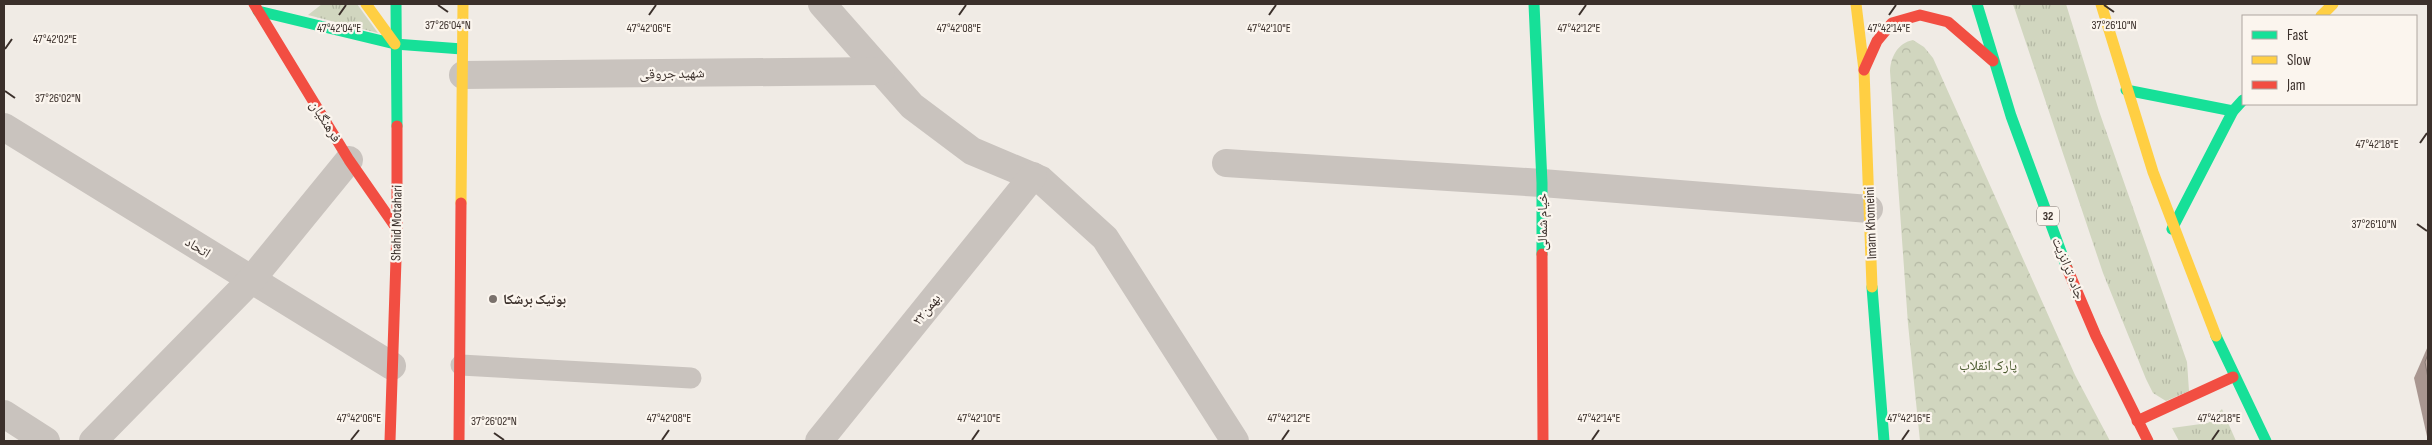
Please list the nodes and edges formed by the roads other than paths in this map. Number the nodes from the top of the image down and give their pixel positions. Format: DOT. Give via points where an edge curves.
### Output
graph roads {
  1 [pos="366,4"];
  2 [pos="396,4"];
  3 [pos="463,4"];
  4 [pos="822,4"];
  5 [pos="1534,4"];
  6 [pos="1856,4"];
  7 [pos="1977,4"];
  8 [pos="2101,4"];
  9 [pos="2333,4"];
  10 [pos="256,7"];
  11 [pos="303,8"];
  12 [pos="2322,15"];
  13 [pos="395,44"];
  14 [pos="1993,61"];
  15 [pos="462,62"];
  16 [pos="1864,70"];
  17 [pos="881,71"];
  18 [pos="2126,90"];
  19 [pos="2242,101"];
  20 [pos="2233,111"];
  21 [pos="4,127"];
  22 [pos="349,160"];
  23 [pos="1226,163"];
  24 [pos="1033,176"];
  25 [pos="1542,183"];
  26 [pos="1869,209"];
  27 [pos="397,229"];
  28 [pos="2172,229"];
  29 [pos="251,280"];
  30 [pos="461,365"];
  31 [pos="392,366"];
  32 [pos="2233,377"];
  33 [pos="691,378"];
  34 [pos="4,414"];
  35 [pos="2137,421"];
  36 [pos="1231,440"];
  37 [pos="46,441"];
  38 [pos="93,441"];
  39 [pos="390,441"];
  40 [pos="459,441"];
  41 [pos="819,441"];
  42 [pos="1543,441"];
  43 [pos="1884,441"];
  44 [pos="2148,441"];
  45 [pos="2266,441"];
  1 -- 13 [label="main road"];
  2 -- 13 [label="main road, Shahid Motahari"];
  3 -- 15 [label="main road"];
  4 -- 17 [label="street"];
  5 -- 25 [label="main road, خیام شمالی"];
  6 -- 16 [label="main road, Imam Khomeini"];
  7 -- 14 [label="main road, جاده ترانزیت / 32"];
  8 -- 18 [label="main road"];
  9 -- 12 [label="main road"];
  10 -- 11 [label="main road"];
  10 -- 13 [label="main road"];
  10 -- 22 [label="main road, فرهنگیان"];
  13 -- 15 [label="main road"];
  13 -- 27 [label="main road, Shahid Motahari"];
  14 -- 16 [label="main road" via="1948,22 1920,16 1892,23 1877,42"];
  14 -- 35 [label="main road, جاده ترانزیت / 32" via="2016,135 2077,290"];
  15 -- 17 [label="street, شهید جروقی"];
  15 -- 30 [label="main road"];
  16 -- 26 [label="main road, Imam Khomeini"];
  17 -- 24 [label="street" via="912,106 972,151"];
  18 -- 20 [label="main road"];
  18 -- 28 [label="main road"];
  19 -- 20 [label="main road"];
  20 -- 28 [label="main road"];
  21 -- 29 [label="street, اتحاد"];
  22 -- 27 [label="main road, فرهنگیان"];
  22 -- 29 [label="street"];
  23 -- 25 [label="street"];
  24 -- 36 [label="street" via="1105,238"];
  24 -- 41 [label="street, ۲۲بهمن"];
  25 -- 26 [label="street"];
  25 -- 42 [label="main road, خیام شمالی"];
  26 -- 43 [label="main road, Imam Khomeini" via="1873,319"];
  27 -- 31 [label="main road, Shahid Motahari"];
  28 -- 32 [label="main road"];
  29 -- 31 [label="street, اتحاد"];
  29 -- 38 [label="street"];
  30 -- 33 [label="lane"];
  30 -- 40 [label="main road"];
  31 -- 39 [label="main road, Shahid Motahari"];
  32 -- 35 [label="main road"];
  32 -- 45 [label="main road"];
  34 -- 37 [label="street"];
  35 -- 44 [label="main road, جاده ترانزیت / 32"];
}
